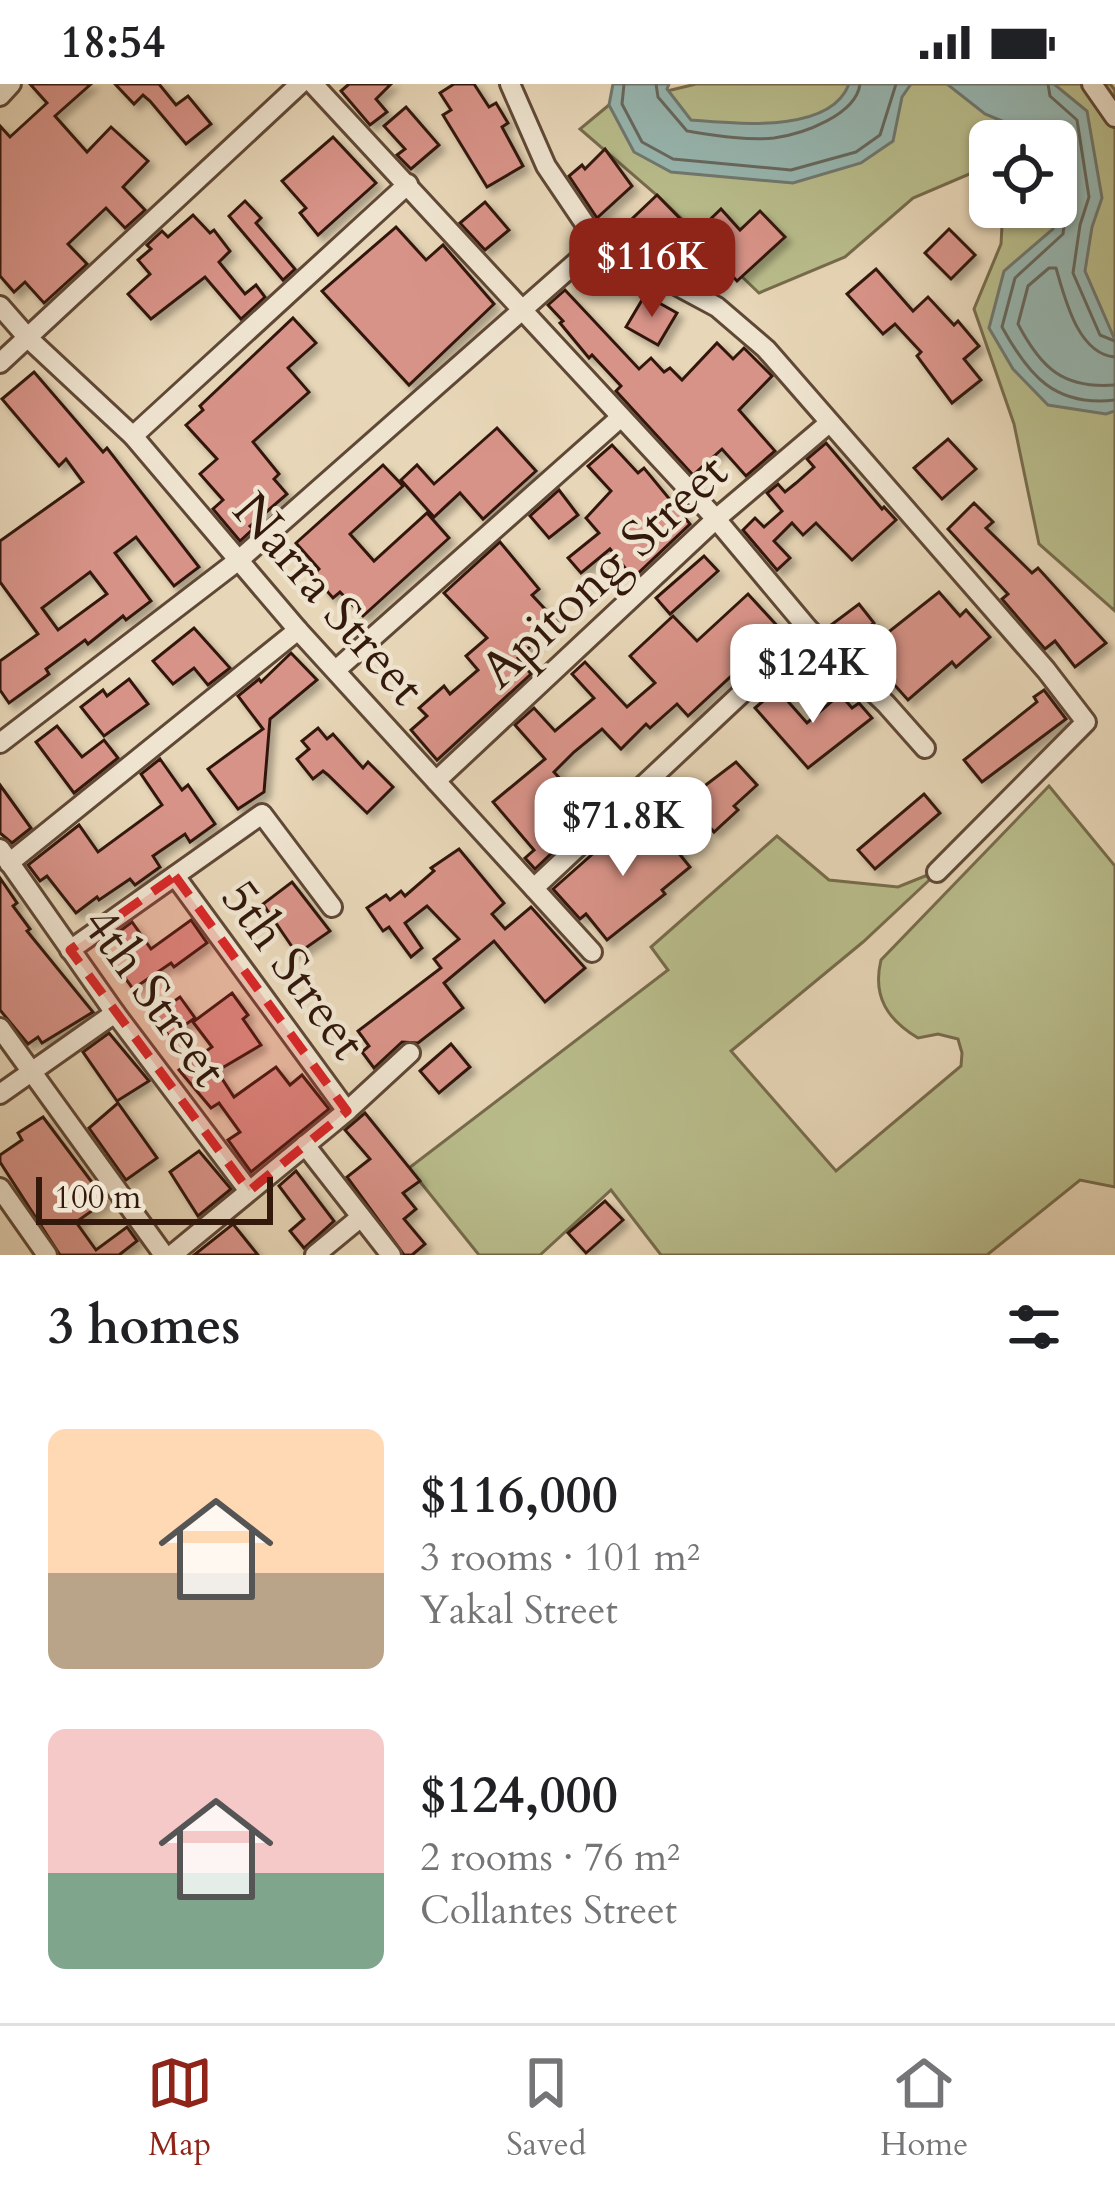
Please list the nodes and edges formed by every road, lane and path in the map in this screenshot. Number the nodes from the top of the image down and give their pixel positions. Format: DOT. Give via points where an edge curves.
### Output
graph roads {
  1 [pos="11,84"];
  2 [pos="300,84"];
  3 [pos="313,84"];
  4 [pos="510,84"];
  5 [pos="1092,84"];
  6 [pos="0,96"];
  7 [pos="1115,117"];
  8 [pos="408,184"];
  9 [pos="598,243"];
  10 [pos="0,306"];
  11 [pos="520,310"];
  12 [pos="28,338"];
  13 [pos="0,364"];
  14 [pos="621,417"];
  15 [pos="829,423"];
  16 [pos="133,436"];
  17 [pos="716,519"];
  18 [pos="240,559"];
  19 [pos="298,630"];
  20 [pos="809,630"];
  21 [pos="336,670"];
  22 [pos="0,743"];
  23 [pos="925,748"];
  24 [pos="436,781"];
  25 [pos="4,856"];
  26 [pos="937,872"];
  27 [pos="176,876"];
  28 [pos="534,888"];
  29 [pos="332,907"];
  30 [pos="70,950"];
  31 [pos="592,952"];
  32 [pos="115,1013"];
  33 [pos="0,1028"];
  34 [pos="410,1053"];
  35 [pos="32,1072"];
  36 [pos="0,1094"];
  37 [pos="347,1111"];
  38 [pos="305,1145"];
  39 [pos="0,1188"];
  40 [pos="249,1191"];
  41 [pos="361,1217"];
  42 [pos="47,1255"];
  43 [pos="168,1255"];
  44 [pos="315,1255"];
  45 [pos="391,1255"];
  1 -- 6 [label="street"];
  2 -- 12 [label="street"];
  3 -- 8 [label="street"];
  4 -- 9 [label="street" via="546,166"];
  5 -- 7 [label="street"];
  8 -- 11 [label="street"];
  8 -- 16 [label="street"];
  9 -- 11 [label="street"];
  9 -- 15 [label="street" via="717,307 766,349"];
  10 -- 12 [label="street, Narra Street"];
  11 -- 14 [label="street"];
  11 -- 18 [label="street"];
  12 -- 13 [label="street"];
  12 -- 16 [label="street, Narra Street"];
  14 -- 17 [label="street"];
  14 -- 21 [label="street"];
  15 -- 17 [label="street, Apitong Street"];
  15 -- 26 [label="street" via="1086,722"];
  16 -- 18 [label="street, Narra Street"];
  17 -- 20 [label="street"];
  17 -- 24 [label="street, Apitong Street"];
  18 -- 19 [label="street, Narra Street"];
  18 -- 22 [label="street"];
  19 -- 21 [label="street, Narra Street"];
  19 -- 25 [label="street"];
  20 -- 23 [label="street"];
  20 -- 28 [label="street"];
  21 -- 24 [label="street, Narra Street"];
  24 -- 28 [label="street, Narra Street"];
  25 -- 30 [label="street, 4th Street"];
  27 -- 29 [label="street" via="262,814"];
  27 -- 30 [label="street"];
  27 -- 37 [label="street, 5th Street"];
  28 -- 31 [label="street, Narra Street"];
  30 -- 32 [label="street, 4th Street"];
  32 -- 35 [label="street"];
  32 -- 40 [label="street, 4th Street"];
  33 -- 35 [label="street"];
  34 -- 37 [label="street"];
  35 -- 36 [label="street"];
  35 -- 43 [label="street"];
  37 -- 38 [label="street"];
  38 -- 40 [label="street"];
  38 -- 41 [label="street"];
  39 -- 42 [label="street"];
  40 -- 43 [label="street"];
  41 -- 44 [label="street"];
  41 -- 45 [label="street"];
}
